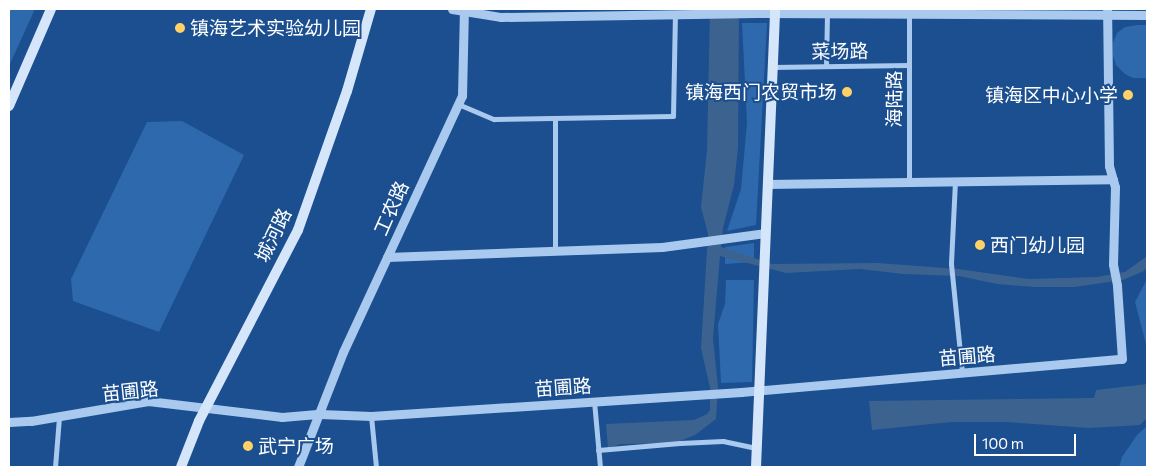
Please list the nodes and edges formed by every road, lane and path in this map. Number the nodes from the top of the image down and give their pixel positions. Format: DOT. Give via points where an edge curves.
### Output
graph roads {
  1 [pos="51,9"];
  2 [pos="371,9"];
  3 [pos="452,9"];
  4 [pos="464,11"];
  5 [pos="774,11"];
  6 [pos="1107,12"];
  7 [pos="675,14"];
  8 [pos="826,14"];
  9 [pos="909,15"];
  10 [pos="1147,16"];
  11 [pos="909,65"];
  12 [pos="826,66"];
  13 [pos="772,67"];
  14 [pos="458,104"];
  15 [pos="9,106"];
  16 [pos="555,118"];
  17 [pos="1113,179"];
  18 [pos="955,181"];
  19 [pos="909,182"];
  20 [pos="767,184"];
  21 [pos="765,234"];
  22 [pos="555,251"];
  23 [pos="387,257"];
  24 [pos="962,373"];
  25 [pos="760,390"];
  26 [pos="594,401"];
  27 [pos="208,407"];
  28 [pos="320,414"];
  29 [pos="371,416"];
  30 [pos="59,417"];
  31 [pos="9,422"];
  32 [pos="756,448"];
  33 [pos="598,450"];
  34 [pos="55,467"];
  35 [pos="182,467"];
  36 [pos="298,467"];
  37 [pos="376,467"];
  38 [pos="600,467"];
  39 [pos="756,467"];
  1 -- 15 [label="main road"];
  2 -- 27 [label="main road, 城河路" via="347,91 298,230"];
  3 -- 4 [label="street"];
  4 -- 7 [label="street" via="501,16"];
  4 -- 14 [label="street, 工农路" via="462,96"];
  5 -- 7 [label="street"];
  5 -- 8 [label="street"];
  5 -- 13 [label="main road"];
  6 -- 9 [label="street"];
  6 -- 10 [label="street"];
  6 -- 17 [label="street" via="1108,166"];
  7 -- 16 [label="street" via="673,116"];
  8 -- 9 [label="street"];
  8 -- 12 [label="street"];
  9 -- 11 [label="street, 海陆路"];
  11 -- 12 [label="street, 菜场路"];
  11 -- 19 [label="street, 海陆路"];
  12 -- 13 [label="street, 菜场路"];
  13 -- 20 [label="main road"];
  14 -- 16 [label="street" via="494,119"];
  14 -- 23 [label="street, 工农路"];
  16 -- 22 [label="street"];
  17 -- 18 [label="street"];
  17 -- 24 [label="street, 苗圃路" via="1113,264 1122,359"];
  18 -- 19 [label="street"];
  18 -- 24 [label="street" via="952,264"];
  19 -- 20 [label="street"];
  20 -- 21 [label="main road"];
  21 -- 22 [label="street" via="662,247"];
  21 -- 25 [label="main road"];
  22 -- 23 [label="street"];
  23 -- 28 [label="street, 工农路" via="343,352"];
  24 -- 25 [label="street, 苗圃路"];
  25 -- 26 [label="street, 苗圃路"];
  25 -- 32 [label="main road"];
  26 -- 29 [label="street, 苗圃路"];
  26 -- 33 [label="street"];
  27 -- 28 [label="street, 苗圃路" via="282,416"];
  27 -- 30 [label="street, 苗圃路" via="148,401"];
  27 -- 35 [label="main road, 城河路" via="199,421"];
  28 -- 29 [label="street, 苗圃路"];
  28 -- 36 [label="street, 工农路"];
  29 -- 37 [label="street"];
  30 -- 31 [label="street, 苗圃路"];
  30 -- 34 [label="street"];
  32 -- 33 [label="street" via="723,442 680,442"];
  32 -- 39 [label="main road"];
  33 -- 38 [label="street"];
}
